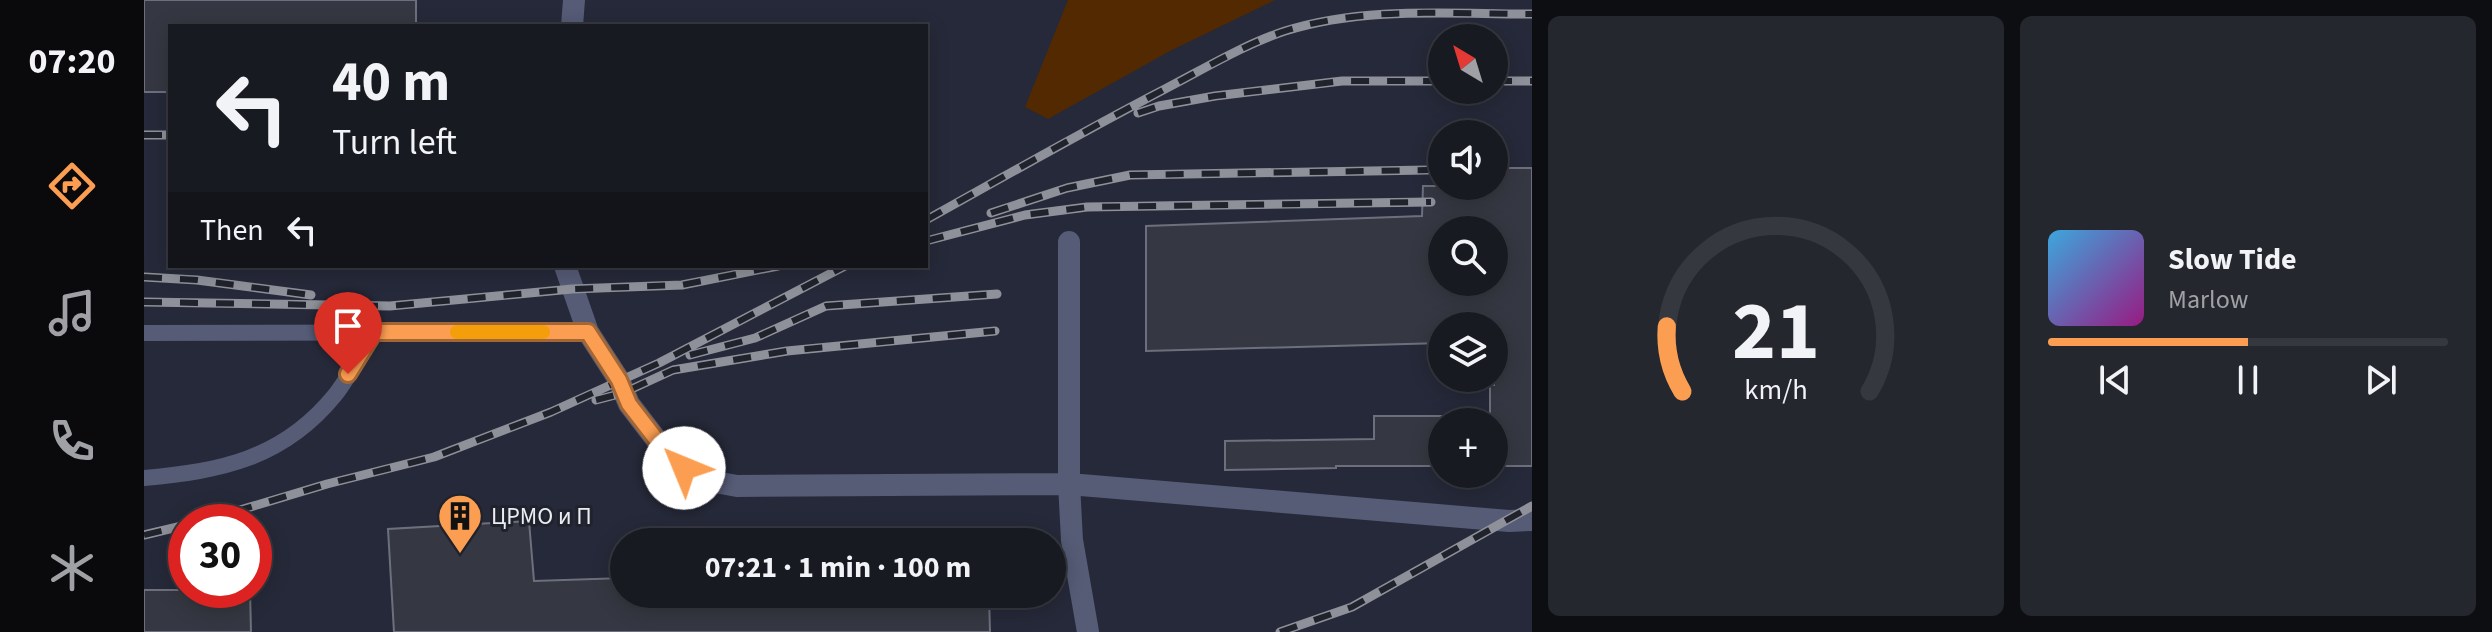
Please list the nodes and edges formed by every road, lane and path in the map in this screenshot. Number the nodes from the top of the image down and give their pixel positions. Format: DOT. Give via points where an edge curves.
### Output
graph roads {
  1 [pos="574,0"];
  2 [pos="572,24"];
  3 [pos="1069,242"];
  4 [pos="566,268"];
  5 [pos="374,332"];
  6 [pos="588,332"];
  7 [pos="144,333"];
  8 [pos="144,478"];
  9 [pos="1069,484"];
  10 [pos="1532,520"];
  11 [pos="1088,632"];
  1 -- 2 [label="street"];
  3 -- 9 [label="street"];
  4 -- 6 [label="street"];
  5 -- 6 [label="lane"];
  5 -- 7 [label="lane"];
  5 -- 8 [label="lane" via="335,395 275,449 233,465"];
  6 -- 9 [label="street" via="629,404 669,456 699,479 737,486"];
  9 -- 10 [label="street"];
  9 -- 11 [label="street" via="1072,540"];
}
